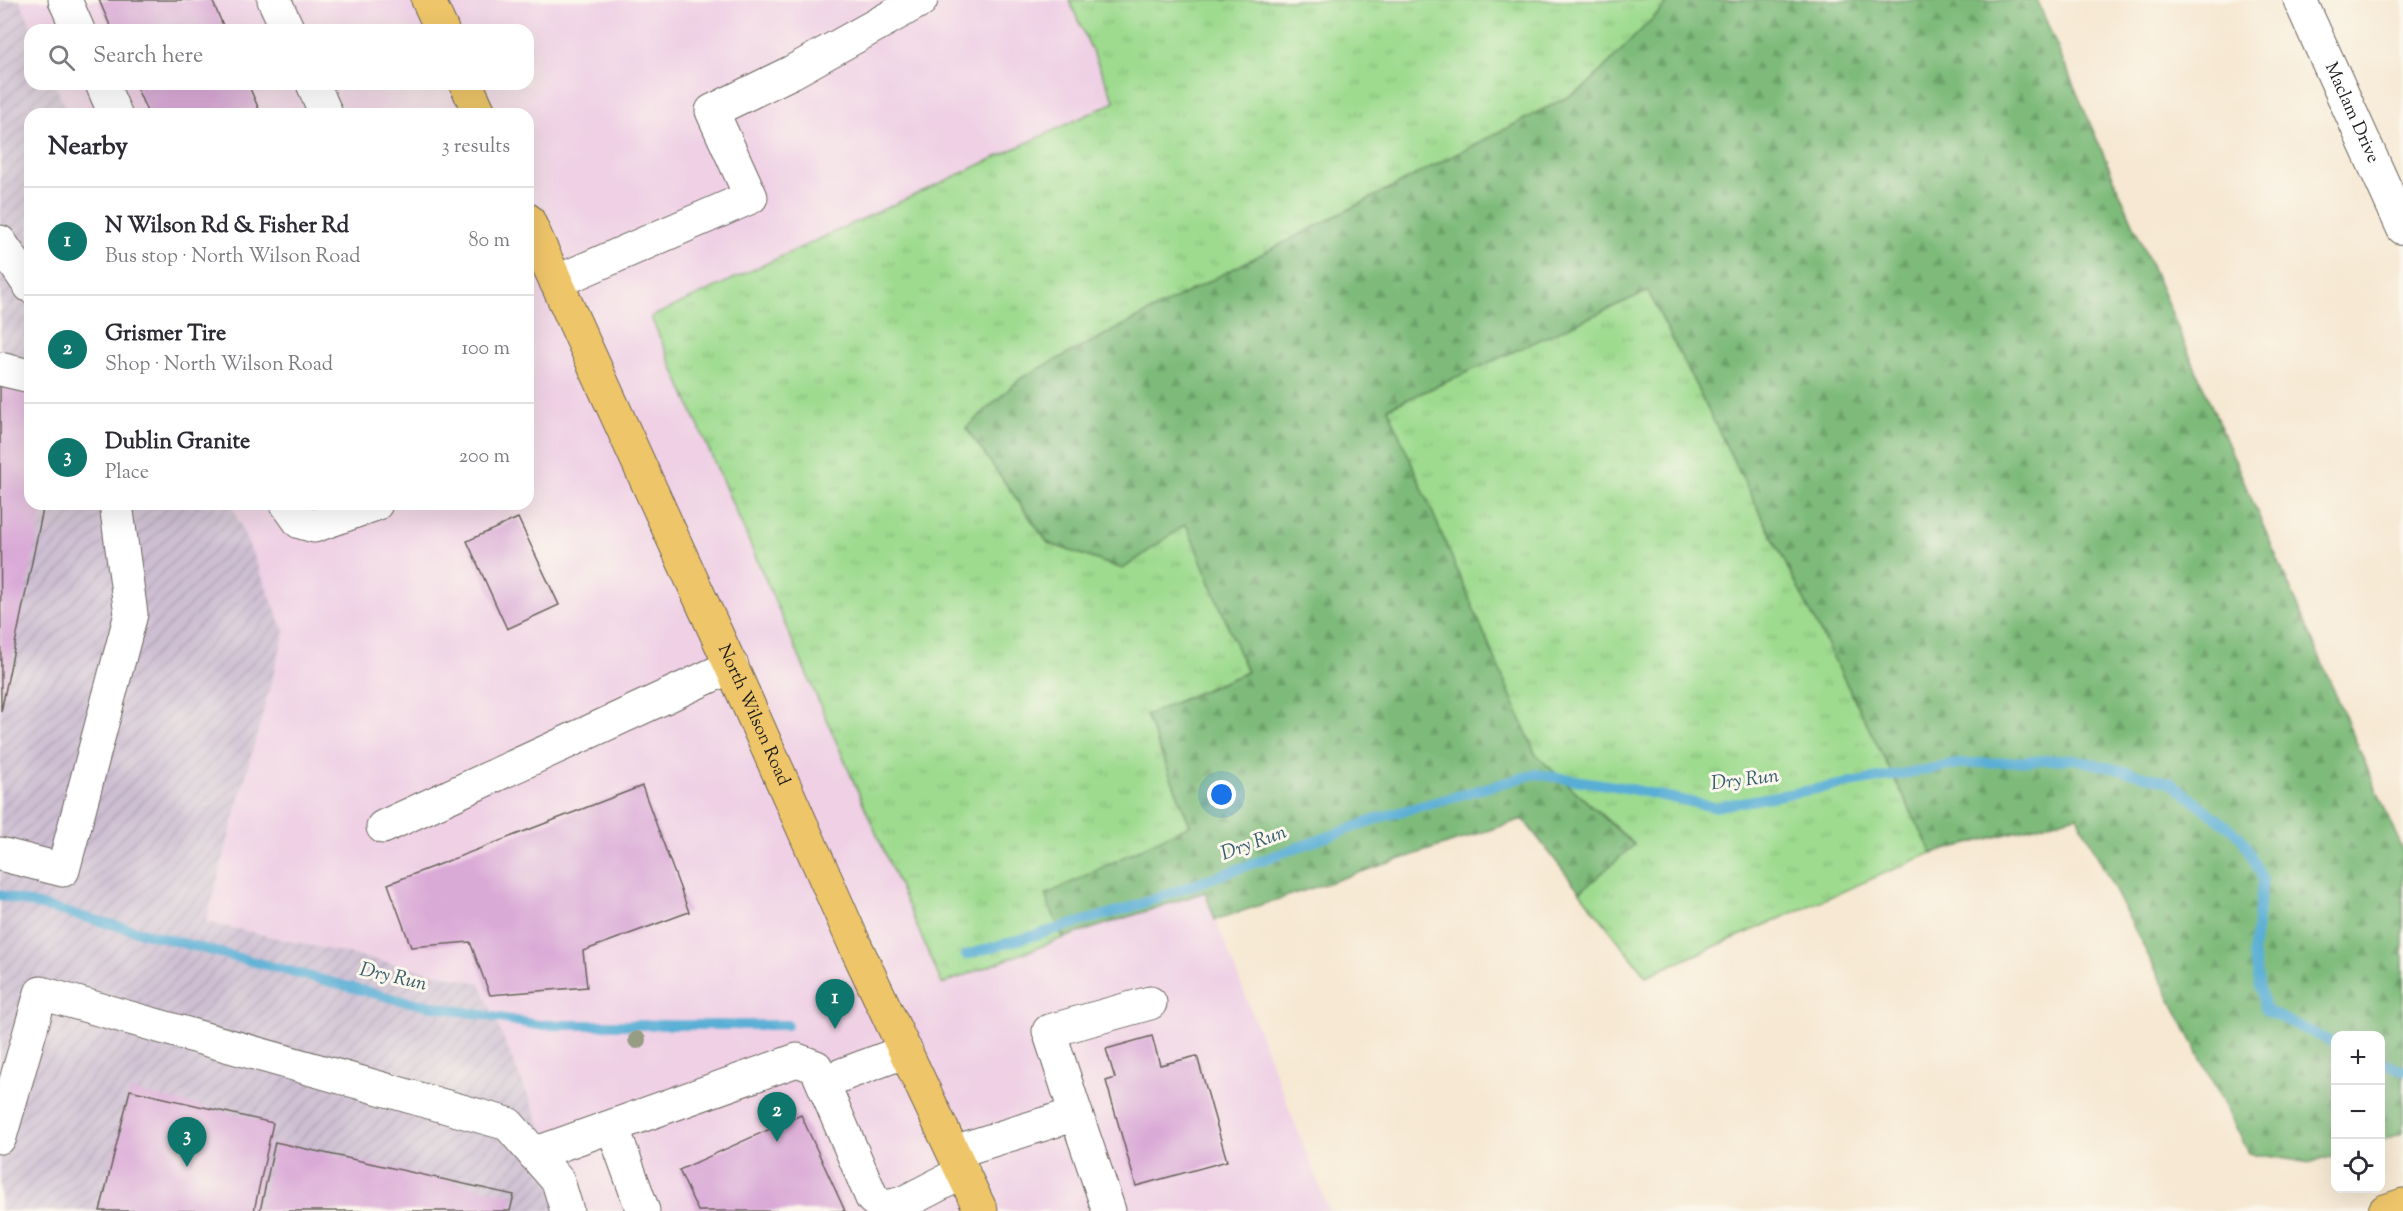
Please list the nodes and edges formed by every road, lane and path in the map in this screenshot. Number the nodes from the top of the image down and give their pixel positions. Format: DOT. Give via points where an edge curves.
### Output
graph roads {
  1 [pos="65,0"];
  2 [pos="274,0"];
  3 [pos="428,0"];
  4 [pos="921,0"];
  5 [pos="2300,0"];
  6 [pos="75,24"];
  7 [pos="285,24"];
  8 [pos="439,24"];
  9 [pos="105,90"];
  10 [pos="316,90"];
  11 [pos="469,90"];
  12 [pos="112,108"];
  13 [pos="323,108"];
  14 [pos="477,108"];
  15 [pos="2403,228"];
  16 [pos="534,233"];
  17 [pos="0,242"];
  18 [pos="24,277"];
  19 [pos="556,282"];
  20 [pos="0,369"];
  21 [pos="24,375"];
  22 [pos="117,510"];
  23 [pos="291,510"];
  24 [pos="359,510"];
  25 [pos="732,666"];
  26 [pos="382,827"];
  27 [pos="0,854"];
  28 [pos="1150,1003"];
  29 [pos="906,1052"];
  30 [pos="823,1082"];
  31 [pos="1076,1114"];
  32 [pos="613,1128"];
  33 [pos="0,1137"];
  34 [pos="534,1154"];
  35 [pos="958,1162"];
  36 [pos="2403,1205"];
  37 [pos="567,1211"];
  38 [pos="643,1211"];
  39 [pos="981,1211"];
  40 [pos="1109,1211"];
  41 [pos="2385,1211"];
  1 -- 6 [label="street"];
  2 -- 7 [label="street"];
  3 -- 8 [label="main road"];
  4 -- 19 [label="street" via="792,72 712,111 751,197"];
  5 -- 15 [label="street, Maclam Drive"];
  9 -- 12 [label="street"];
  10 -- 13 [label="street"];
  11 -- 14 [label="main road"];
  16 -- 19 [label="main road, North Wilson Road"];
  17 -- 18 [label="street"];
  19 -- 25 [label="main road, North Wilson Road"];
  20 -- 21 [label="street"];
  22 -- 27 [label="street" via="131,614 63,870"];
  23 -- 24 [label="street" via="300,522 314,526"];
  25 -- 26 [label="street"];
  25 -- 29 [label="main road, North Wilson Road"];
  28 -- 31 [label="street" via="1049,1031"];
  29 -- 30 [label="street"];
  29 -- 35 [label="main road, North Wilson Road"];
  30 -- 32 [label="street" via="816,1067 797,1060"];
  30 -- 35 [label="street" via="872,1198 884,1208 905,1202"];
  31 -- 35 [label="street"];
  31 -- 40 [label="street"];
  32 -- 34 [label="street"];
  32 -- 38 [label="street"];
  33 -- 34 [label="street" via="41,993 508,1124"];
  34 -- 37 [label="street" via="558,1181"];
  35 -- 39 [label="main road, North Wilson Road"];
  36 -- 41 [label="main road"];
}
